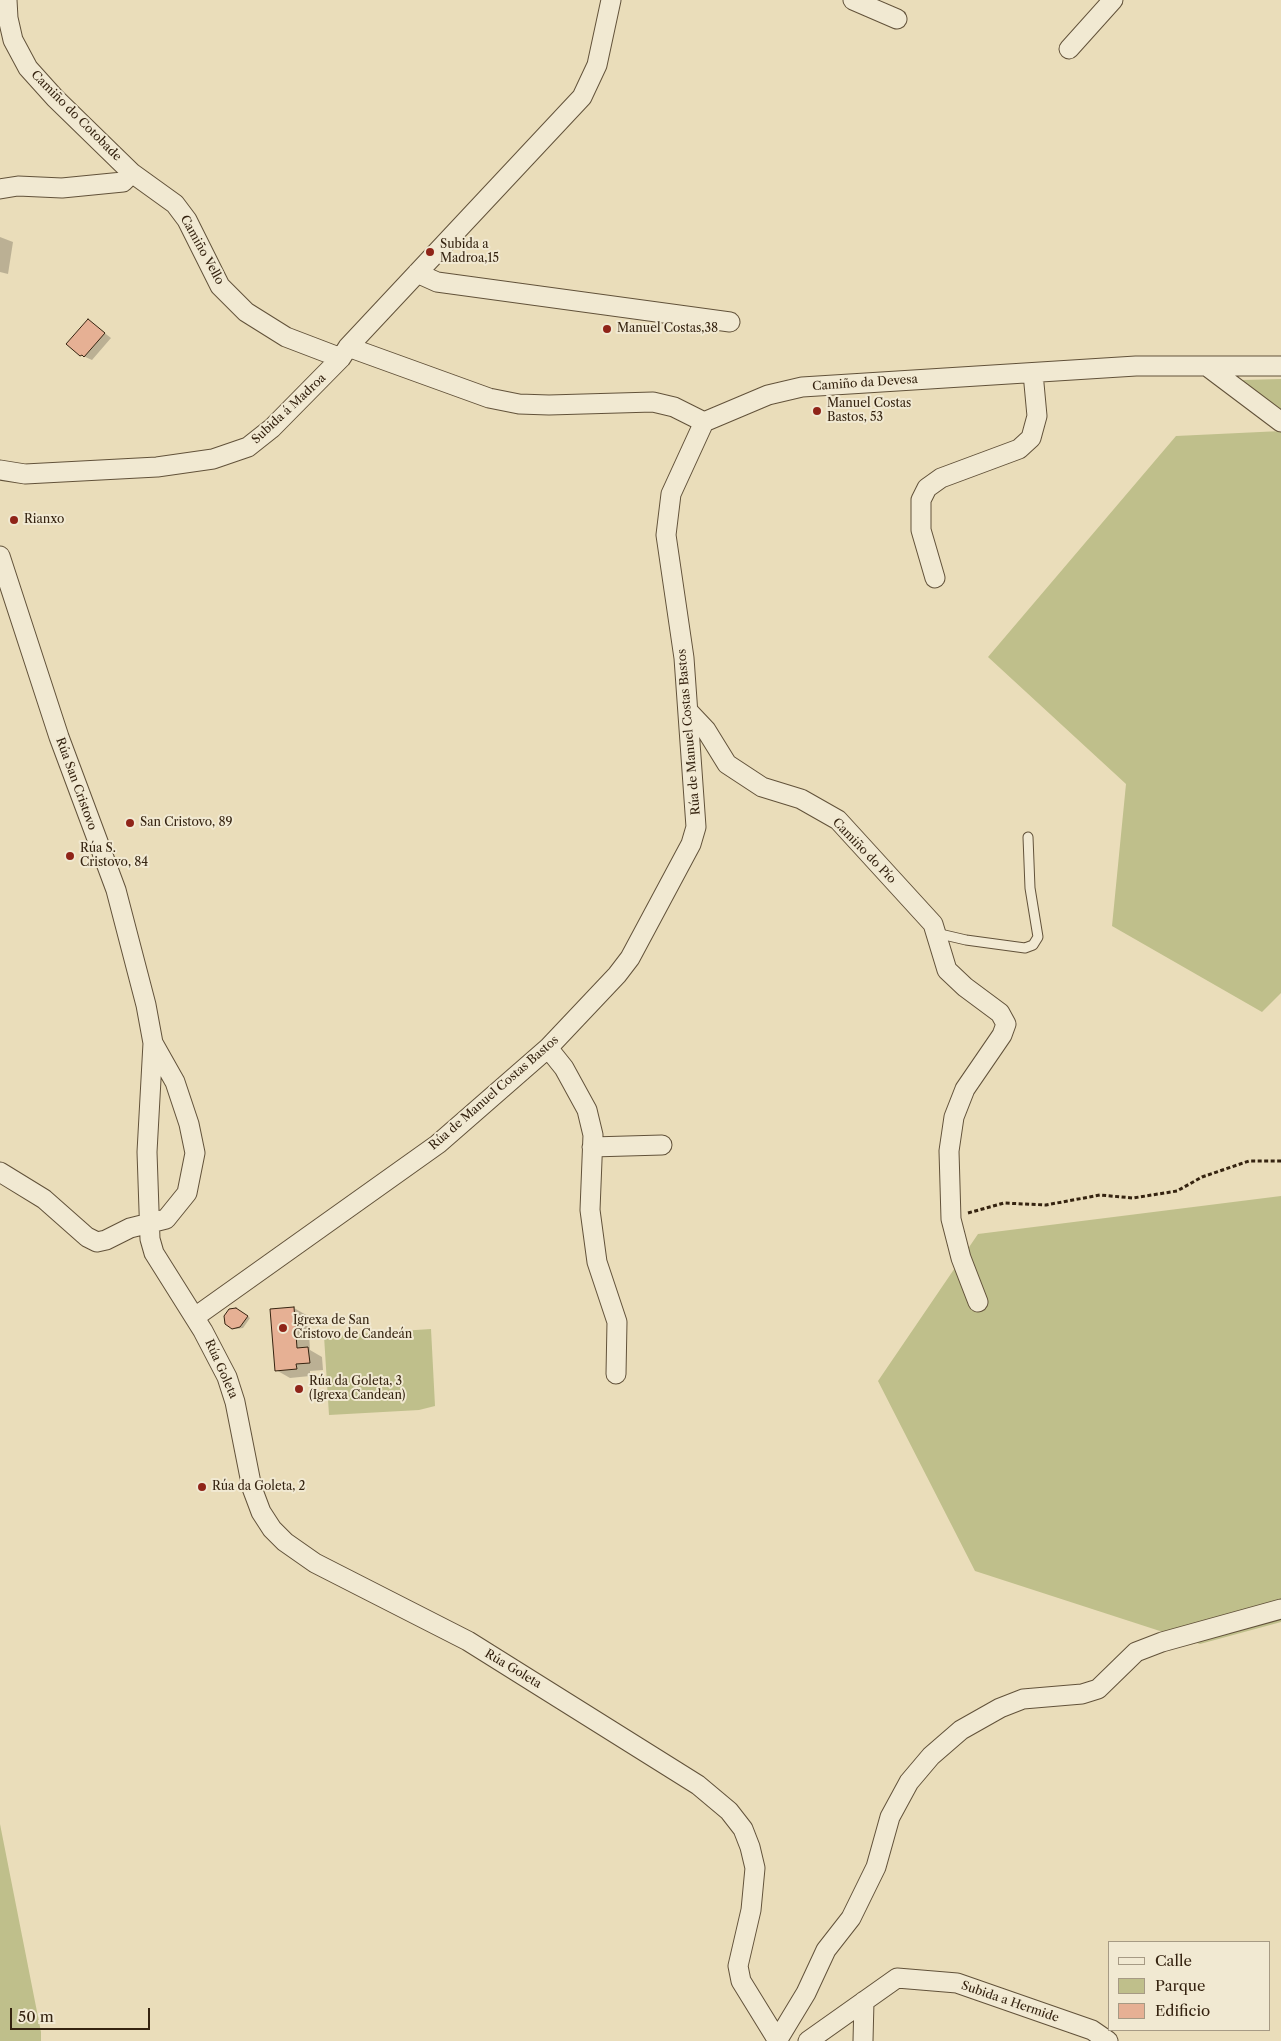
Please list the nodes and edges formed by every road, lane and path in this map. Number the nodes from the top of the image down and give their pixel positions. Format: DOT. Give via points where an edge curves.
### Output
graph roads {
  1 [pos="7,0"];
  2 [pos="611,0"];
  3 [pos="853,0"];
  4 [pos="1114,0"];
  5 [pos="897,20"];
  6 [pos="1069,49"];
  7 [pos="132,173"];
  8 [pos="0,189"];
  9 [pos="417,273"];
  10 [pos="730,322"];
  11 [pos="344,353"];
  12 [pos="1281,366"];
  13 [pos="1208,367"];
  14 [pos="1033,373"];
  15 [pos="704,422"];
  16 [pos="1281,422"];
  17 [pos="0,470"];
  18 [pos="0,556"];
  19 [pos="935,578"];
  20 [pos="6,602"];
  21 [pos="689,712"];
  22 [pos="1028,837"];
  23 [pos="936,933"];
  24 [pos="153,1043"];
  25 [pos="548,1048"];
  26 [pos="662,1144"];
  27 [pos="592,1147"];
  28 [pos="1281,1161"];
  29 [pos="0,1172"];
  30 [pos="951,1219"];
  31 [pos="148,1224"];
  32 [pos="978,1302"];
  33 [pos="195,1317"];
  34 [pos="616,1374"];
  35 [pos="1281,1609"];
  36 [pos="864,2001"];
  37 [pos="778,2041"];
  38 [pos="808,2041"];
  39 [pos="863,2041"];
  40 [pos="1108,2041"];
  1 -- 7 [label="street, Camiño do Cotobade" via="13,40 28,68"];
  2 -- 9 [label="street, Subida á Madroa" via="597,65 582,97"];
  3 -- 5 [label="street"];
  4 -- 6 [label="street"];
  7 -- 8 [label="street" via="123,182 62,188 18,186"];
  7 -- 11 [label="street, Camiño Vello" via="175,204 188,220 220,286 246,312 286,338"];
  9 -- 10 [label="street" via="437,282"];
  9 -- 11 [label="street, Subida á Madroa"];
  11 -- 15 [label="street" via="489,398 519,404 652,402 674,406"];
  11 -- 17 [label="street, Subida á Madroa" via="272,428 248,447 231,454 157,467 90,472 25,474"];
  12 -- 13 [label="street, Camiño da Devesa"];
  13 -- 14 [label="street, Camiño da Devesa" via="1136,366"];
  13 -- 16 [label="street"];
  14 -- 15 [label="street, Camiño da Devesa" via="802,387 768,395"];
  14 -- 19 [label="street" via="1037,416 1032,438 1019,449 941,478 927,488 921,500 921,530"];
  15 -- 21 [label="street, Rúa de Manuel Costas Bastos" via="671,494 666,520"];
  18 -- 20 [label="street, Rúa San Cristovo"];
  20 -- 24 [label="street, Rúa San Cristovo" via="116,890 134,953"];
  21 -- 23 [label="street, Camiño do Pío" via="706,730 726,764 762,787 800,799 838,820 934,924"];
  21 -- 25 [label="street, Rúa de Manuel Costas Bastos" via="697,810 691,844 630,958 617,976"];
  22 -- 23 [label="lane" via="1032,910 1038,937 1033,945 1025,948"];
  23 -- 30 [label="street, Camiño do Pío" via="947,970 1000,1014 1006,1024 965,1089 954,1117 949,1151"];
  24 -- 31 [label="street, Rúa San Cristovo" via="147,1152"];
  24 -- 31 [label="street, Rúa San Cristovo" via="175,1082 195,1153 187,1193 166,1219"];
  25 -- 27 [label="street" via="564,1068 587,1110 593,1135"];
  25 -- 33 [label="street, Rúa de Manuel Costas Bastos" via="438,1144"];
  26 -- 27 [label="street"];
  27 -- 34 [label="street" via="590,1210 597,1262 617,1322"];
  28 -- 30 [label="path" via="1250,1161 1202,1177 1177,1192 1133,1198 1100,1195 1046,1205 1004,1204"];
  29 -- 31 [label="street" via="44,1199 97,1242"];
  30 -- 32 [label="street, Camiño do Pío" via="961,1258"];
  31 -- 33 [label="street, Rúa San Cristovo" via="154,1253"];
  33 -- 37 [label="street, Rúa Goleta" via="227,1377 252,1488 261,1512 285,1542 315,1563 468,1641 698,1784 729,1811 743,1829 755,1868 751,1910 738,1966 741,1981"];
  35 -- 37 [label="street" via="1136,1652 1098,1689 1082,1694 1023,1699 961,1730 931,1756 909,1782 890,1818 872,1876 851,1918 826,1950"];
  36 -- 38 [label="street, Subida a Hermide"];
  36 -- 39 [label="street"];
  36 -- 40 [label="street, Subida a Hermide" via="897,1978 957,1983 1092,2030"];
}
